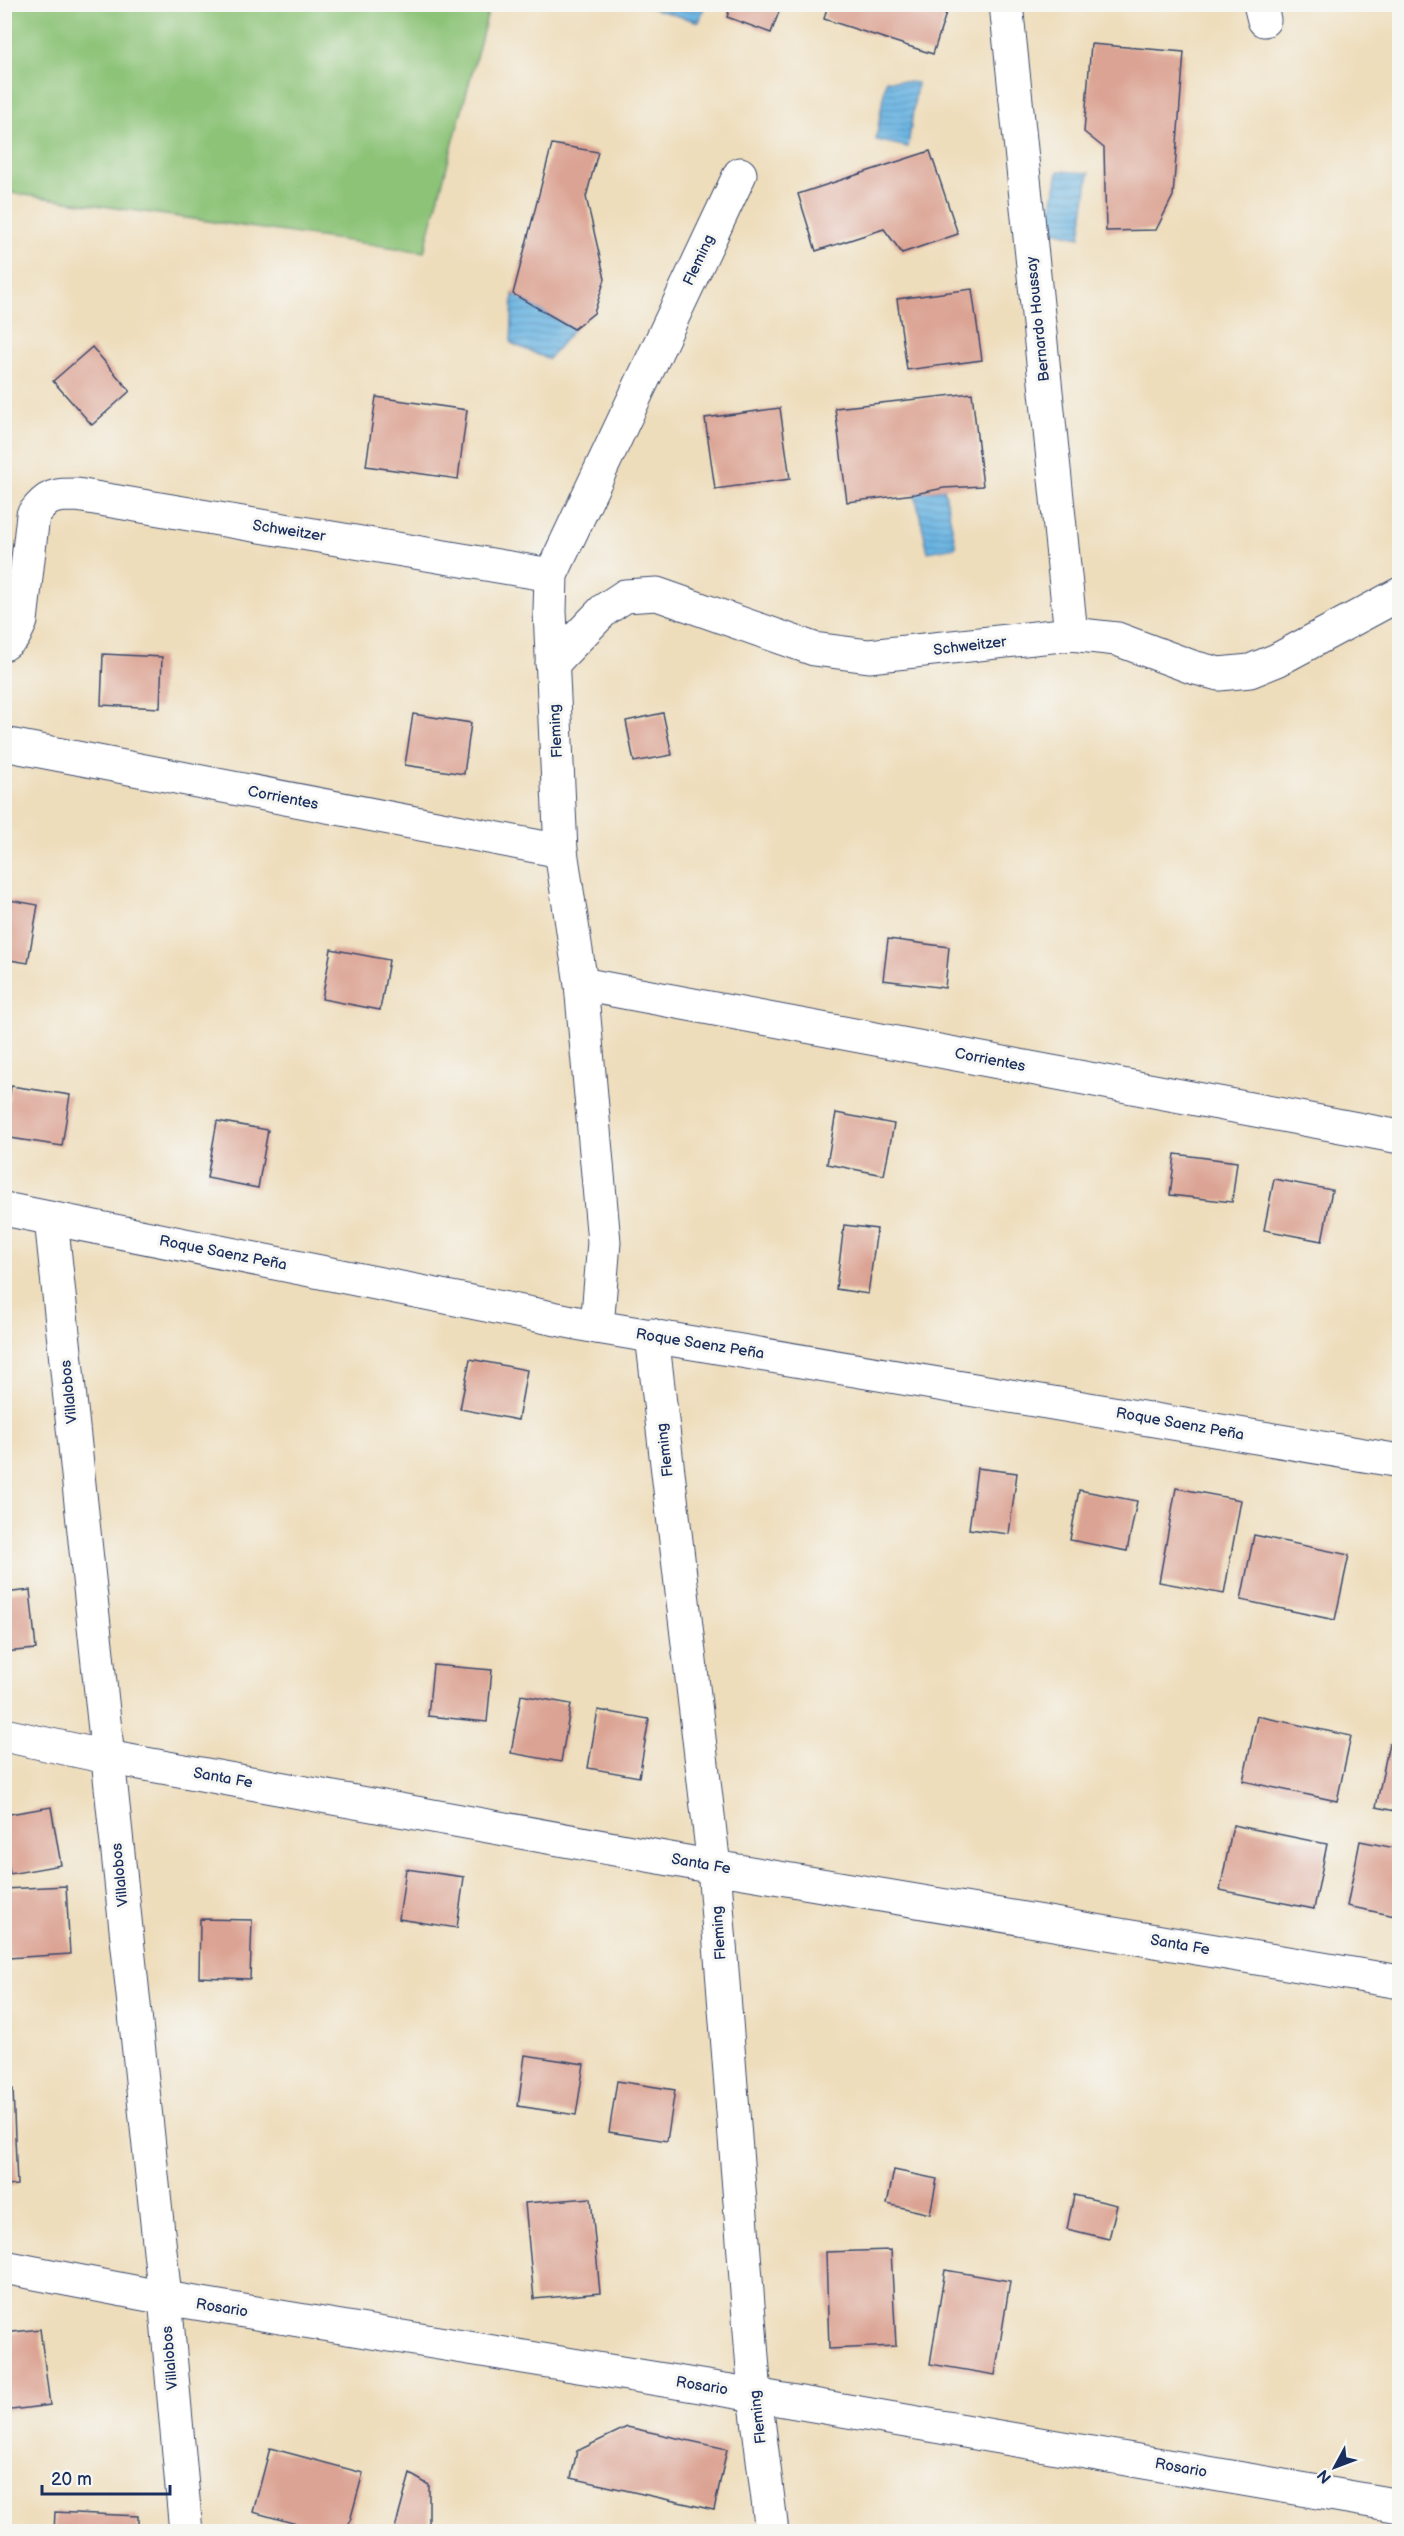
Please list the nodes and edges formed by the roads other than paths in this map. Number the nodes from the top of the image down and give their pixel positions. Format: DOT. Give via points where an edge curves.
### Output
graph roads {
  1 [pos="1006,4"];
  2 [pos="740,174"];
  3 [pos="551,574"];
  4 [pos="1400,594"];
  5 [pos="1071,634"];
  6 [pos="4,644"];
  7 [pos="552,664"];
  8 [pos="4,744"];
  9 [pos="561,851"];
  10 [pos="581,984"];
  11 [pos="1400,1137"];
  12 [pos="4,1209"];
  13 [pos="51,1219"];
  14 [pos="597,1327"];
  15 [pos="652,1335"];
  16 [pos="1400,1461"];
  17 [pos="4,1735"];
  18 [pos="107,1757"];
  19 [pos="714,1867"];
  20 [pos="1400,1982"];
  21 [pos="4,2267"];
  22 [pos="165,2298"];
  23 [pos="755,2395"];
  24 [pos="1400,2506"];
  25 [pos="186,2532"];
  26 [pos="772,2532"];
  1 -- 5 [label="street, Bernardo Houssay"];
  2 -- 3 [label="street, Fleming"];
  3 -- 6 [label="street, Schweitzer" via="77,495 56,495 44,501 33,515 21,621 14,636"];
  3 -- 7 [label="street, Fleming"];
  4 -- 5 [label="street, Schweitzer" via="1277,660 1250,670 1220,674 1117,639"];
  5 -- 7 [label="street, Schweitzer" via="869,656 814,649 657,594 625,596 604,610"];
  7 -- 9 [label="street, Fleming"];
  8 -- 9 [label="street, Corrientes"];
  9 -- 10 [label="street, Fleming"];
  10 -- 11 [label="street, Corrientes"];
  10 -- 14 [label="street, Fleming" via="604,1242"];
  12 -- 13 [label="street, Roque Saenz Peña"];
  13 -- 14 [label="street, Roque Saenz Peña"];
  13 -- 18 [label="street, Villalobos"];
  14 -- 15 [label="street, Roque Saenz Peña"];
  15 -- 16 [label="street, Roque Saenz Peña"];
  15 -- 19 [label="street, Fleming"];
  17 -- 18 [label="street, Santa Fe"];
  18 -- 19 [label="street, Santa Fe"];
  18 -- 22 [label="street, Villalobos"];
  19 -- 20 [label="street, Santa Fe"];
  19 -- 23 [label="street, Fleming"];
  21 -- 22 [label="street, Rosario"];
  22 -- 23 [label="street, Rosario"];
  22 -- 25 [label="street, Villalobos"];
  23 -- 24 [label="street, Rosario"];
  23 -- 26 [label="street, Fleming"];
}
